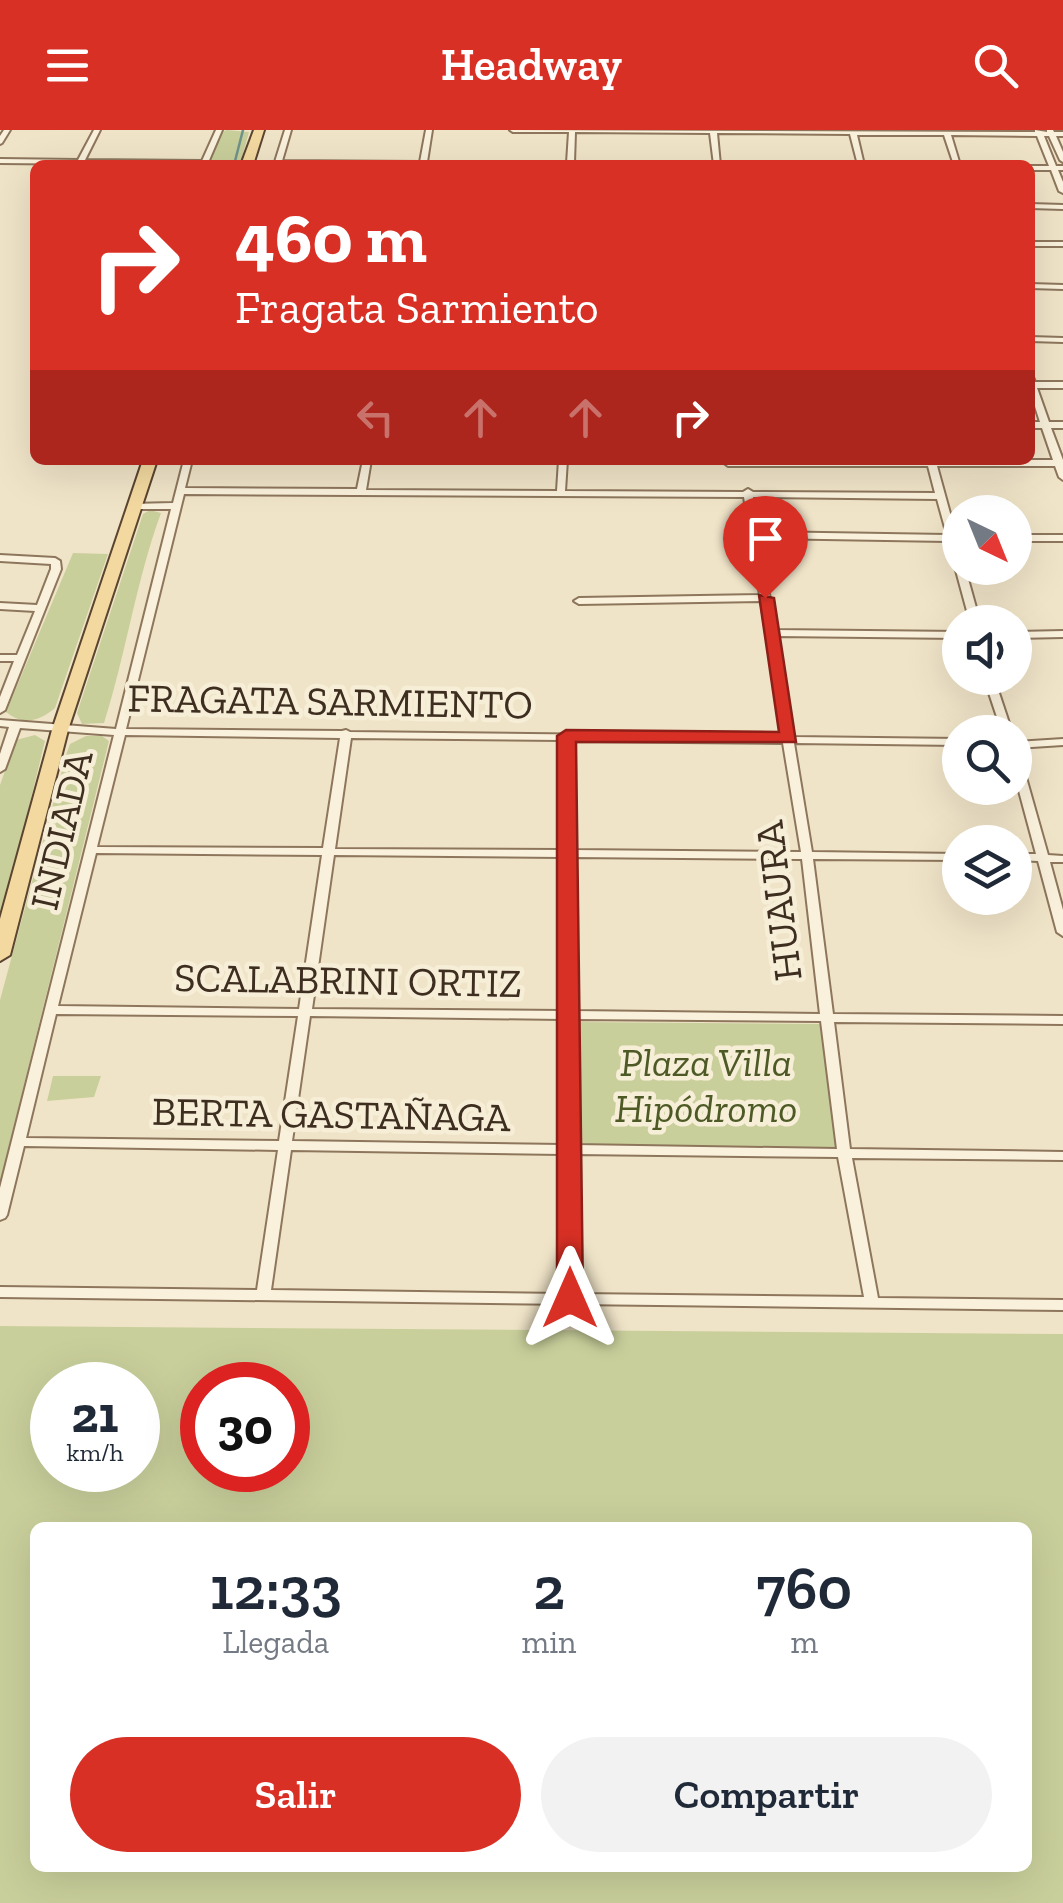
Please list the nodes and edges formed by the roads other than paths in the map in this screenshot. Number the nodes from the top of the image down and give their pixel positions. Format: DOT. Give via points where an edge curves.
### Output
graph roads {
  1 [pos="7,130"];
  2 [pos="98,130"];
  3 [pos="218,130"];
  4 [pos="259,130"];
  5 [pos="288,130"];
  6 [pos="430,130"];
  7 [pos="513,130"];
  8 [pos="572,130"];
  9 [pos="714,131"];
  10 [pos="853,132"];
  11 [pos="946,132"];
  12 [pos="1038,132"];
  13 [pos="1051,132"];
  14 [pos="1063,134"];
  15 [pos="0,142"];
  16 [pos="0,160"];
  17 [pos="82,160"];
  18 [pos="207,160"];
  19 [pos="249,160"];
  20 [pos="278,160"];
  21 [pos="424,160"];
  22 [pos="573,160"];
  23 [pos="717,160"];
  24 [pos="860,160"];
  25 [pos="955,160"];
  26 [pos="1063,160"];
  27 [pos="30,161"];
  28 [pos="1058,168"];
  29 [pos="1063,191"];
  30 [pos="1035,206"];
  31 [pos="1063,207"];
  32 [pos="1035,244"];
  33 [pos="1063,244"];
  34 [pos="1035,286"];
  35 [pos="1063,286"];
  36 [pos="1035,340"];
  37 [pos="1063,340"];
  38 [pos="1035,383"];
  39 [pos="1063,385"];
  40 [pos="1035,394"];
  41 [pos="1035,425"];
  42 [pos="1046,425"];
  43 [pos="1063,426"];
  44 [pos="1035,463"];
  45 [pos="1061,463"];
  46 [pos="148,465"];
  47 [pos="186,465"];
  48 [pos="365,465"];
  49 [pos="563,465"];
  50 [pos="728,465"];
  51 [pos="933,465"];
  52 [pos="1063,477"];
  53 [pos="179,490"];
  54 [pos="361,490"];
  55 [pos="561,490"];
  56 [pos="730,492"];
  57 [pos="748,492"];
  58 [pos="941,496"];
  59 [pos="942,499"];
  60 [pos="134,506"];
  61 [pos="175,506"];
  62 [pos="754,536"];
  63 [pos="942,538"];
  64 [pos="1032,538"];
  65 [pos="1063,538"];
  66 [pos="0,558"];
  67 [pos="765,598"];
  68 [pos="579,601"];
  69 [pos="0,606"];
  70 [pos="41,608"];
  71 [pos="771,633"];
  72 [pos="1032,634"];
  73 [pos="1063,634"];
  74 [pos="942,635"];
  75 [pos="0,658"];
  76 [pos="22,658"];
  77 [pos="0,710"];
  78 [pos="0,724"];
  79 [pos="16,726"];
  80 [pos="60,730"];
  81 [pos="118,732"];
  82 [pos="346,733"];
  83 [pos="566,736"];
  84 [pos="790,738"];
  85 [pos="942,742"];
  86 [pos="1063,742"];
  87 [pos="1032,744"];
  88 [pos="0,769"];
  89 [pos="1028,805"];
  90 [pos="90,850"];
  91 [pos="328,850"];
  92 [pos="567,852"];
  93 [pos="807,855"];
  94 [pos="942,857"];
  95 [pos="1032,858"];
  96 [pos="1042,858"];
  97 [pos="1063,859"];
  98 [pos="1063,932"];
  99 [pos="0,955"];
  100 [pos="52,1010"];
  101 [pos="305,1012"];
  102 [pos="568,1015"];
  103 [pos="824,1019"];
  104 [pos="1063,1020"];
  105 [pos="18,1142"];
  106 [pos="285,1145"];
  107 [pos="569,1151"];
  108 [pos="844,1153"];
  109 [pos="1063,1156"];
  110 [pos="0,1215"];
  111 [pos="0,1292"];
  112 [pos="263,1294"];
  113 [pos="570,1298"];
  114 [pos="872,1302"];
  115 [pos="1063,1305"];
  1 -- 15 [label="street"];
  2 -- 17 [label="street"];
  3 -- 18 [label="street"];
  4 -- 19 [label="main road"];
  5 -- 20 [label="street"];
  6 -- 21 [label="street"];
  7 -- 8 [label="street"];
  8 -- 9 [label="street"];
  8 -- 22 [label="street"];
  9 -- 10 [label="street"];
  9 -- 23 [label="street"];
  10 -- 11 [label="street"];
  10 -- 24 [label="street"];
  11 -- 12 [label="street"];
  11 -- 25 [label="street"];
  12 -- 13 [label="street"];
  12 -- 28 [label="street"];
  13 -- 14 [label="street"];
  13 -- 26 [label="street"];
  16 -- 27 [label="street"];
  28 -- 29 [label="street"];
  30 -- 31 [label="street"];
  32 -- 33 [label="street"];
  34 -- 35 [label="street"];
  36 -- 37 [label="street"];
  38 -- 39 [label="street"];
  40 -- 42 [label="street"];
  41 -- 42 [label="street"];
  42 -- 43 [label="street"];
  42 -- 45 [label="street"];
  44 -- 45 [label="street"];
  45 -- 52 [label="street"];
  46 -- 60 [label="main road"];
  47 -- 53 [label="street, INDIADA"];
  48 -- 54 [label="street"];
  49 -- 55 [label="street"];
  50 -- 56 [label="street"];
  51 -- 58 [label="street"];
  53 -- 54 [label="street"];
  53 -- 61 [label="street, INDIADA"];
  54 -- 55 [label="street"];
  55 -- 56 [label="street"];
  56 -- 57 [label="street"];
  57 -- 58 [label="street"];
  57 -- 62 [label="street, HUAURA"];
  58 -- 59 [label="street"];
  60 -- 61 [label="street"];
  60 -- 80 [label="main road"];
  61 -- 81 [label="street, INDIADA"];
  62 -- 63 [label="street"];
  62 -- 67 [label="street, HUAURA"];
  64 -- 65 [label="street"];
  66 -- 70 [label="street" via="56,560"];
  67 -- 68 [label="street"];
  67 -- 71 [label="street, HUAURA"];
  69 -- 70 [label="street"];
  70 -- 76 [label="street"];
  71 -- 74 [label="street"];
  71 -- 84 [label="street, HUAURA"];
  72 -- 73 [label="street"];
  75 -- 76 [label="street"];
  76 -- 77 [label="street"];
  78 -- 79 [label="street, FRAGATA SARMIENTO"];
  79 -- 80 [label="street, FRAGATA SARMIENTO"];
  79 -- 88 [label="street, INDIADA"];
  80 -- 81 [label="street, FRAGATA SARMIENTO"];
  80 -- 99 [label="main road"];
  81 -- 82 [label="street, FRAGATA SARMIENTO"];
  81 -- 90 [label="street, INDIADA"];
  82 -- 83 [label="street, FRAGATA SARMIENTO"];
  82 -- 91 [label="street"];
  83 -- 84 [label="street, FRAGATA SARMIENTO"];
  83 -- 92 [label="street"];
  84 -- 85 [label="street, FRAGATA SARMIENTO"];
  84 -- 93 [label="street, HUAURA"];
  86 -- 87 [label="street"];
  89 -- 96 [label="street"];
  90 -- 91 [label="street"];
  90 -- 100 [label="street, INDIADA"];
  91 -- 92 [label="street"];
  91 -- 101 [label="street"];
  92 -- 93 [label="street"];
  92 -- 102 [label="street"];
  93 -- 94 [label="street"];
  93 -- 103 [label="street, HUAURA"];
  95 -- 96 [label="street"];
  96 -- 97 [label="street"];
  96 -- 98 [label="street"];
  100 -- 101 [label="street, SCALABRINI ORTIZ"];
  100 -- 105 [label="street, INDIADA"];
  101 -- 102 [label="street, SCALABRINI ORTIZ"];
  101 -- 106 [label="street"];
  102 -- 103 [label="street, SCALABRINI ORTIZ"];
  102 -- 107 [label="street"];
  103 -- 104 [label="street, SCALABRINI ORTIZ"];
  103 -- 108 [label="street, HUAURA"];
  105 -- 106 [label="street, BERTA GASTAÑAGA"];
  105 -- 110 [label="street, INDIADA"];
  106 -- 107 [label="street, BERTA GASTAÑAGA"];
  106 -- 112 [label="street"];
  107 -- 108 [label="street, BERTA GASTAÑAGA"];
  107 -- 113 [label="street"];
  108 -- 109 [label="street, BERTA GASTAÑAGA"];
  108 -- 114 [label="street, HUAURA"];
  111 -- 112 [label="street"];
  112 -- 113 [label="street"];
  113 -- 114 [label="street"];
  114 -- 115 [label="street"];
}
